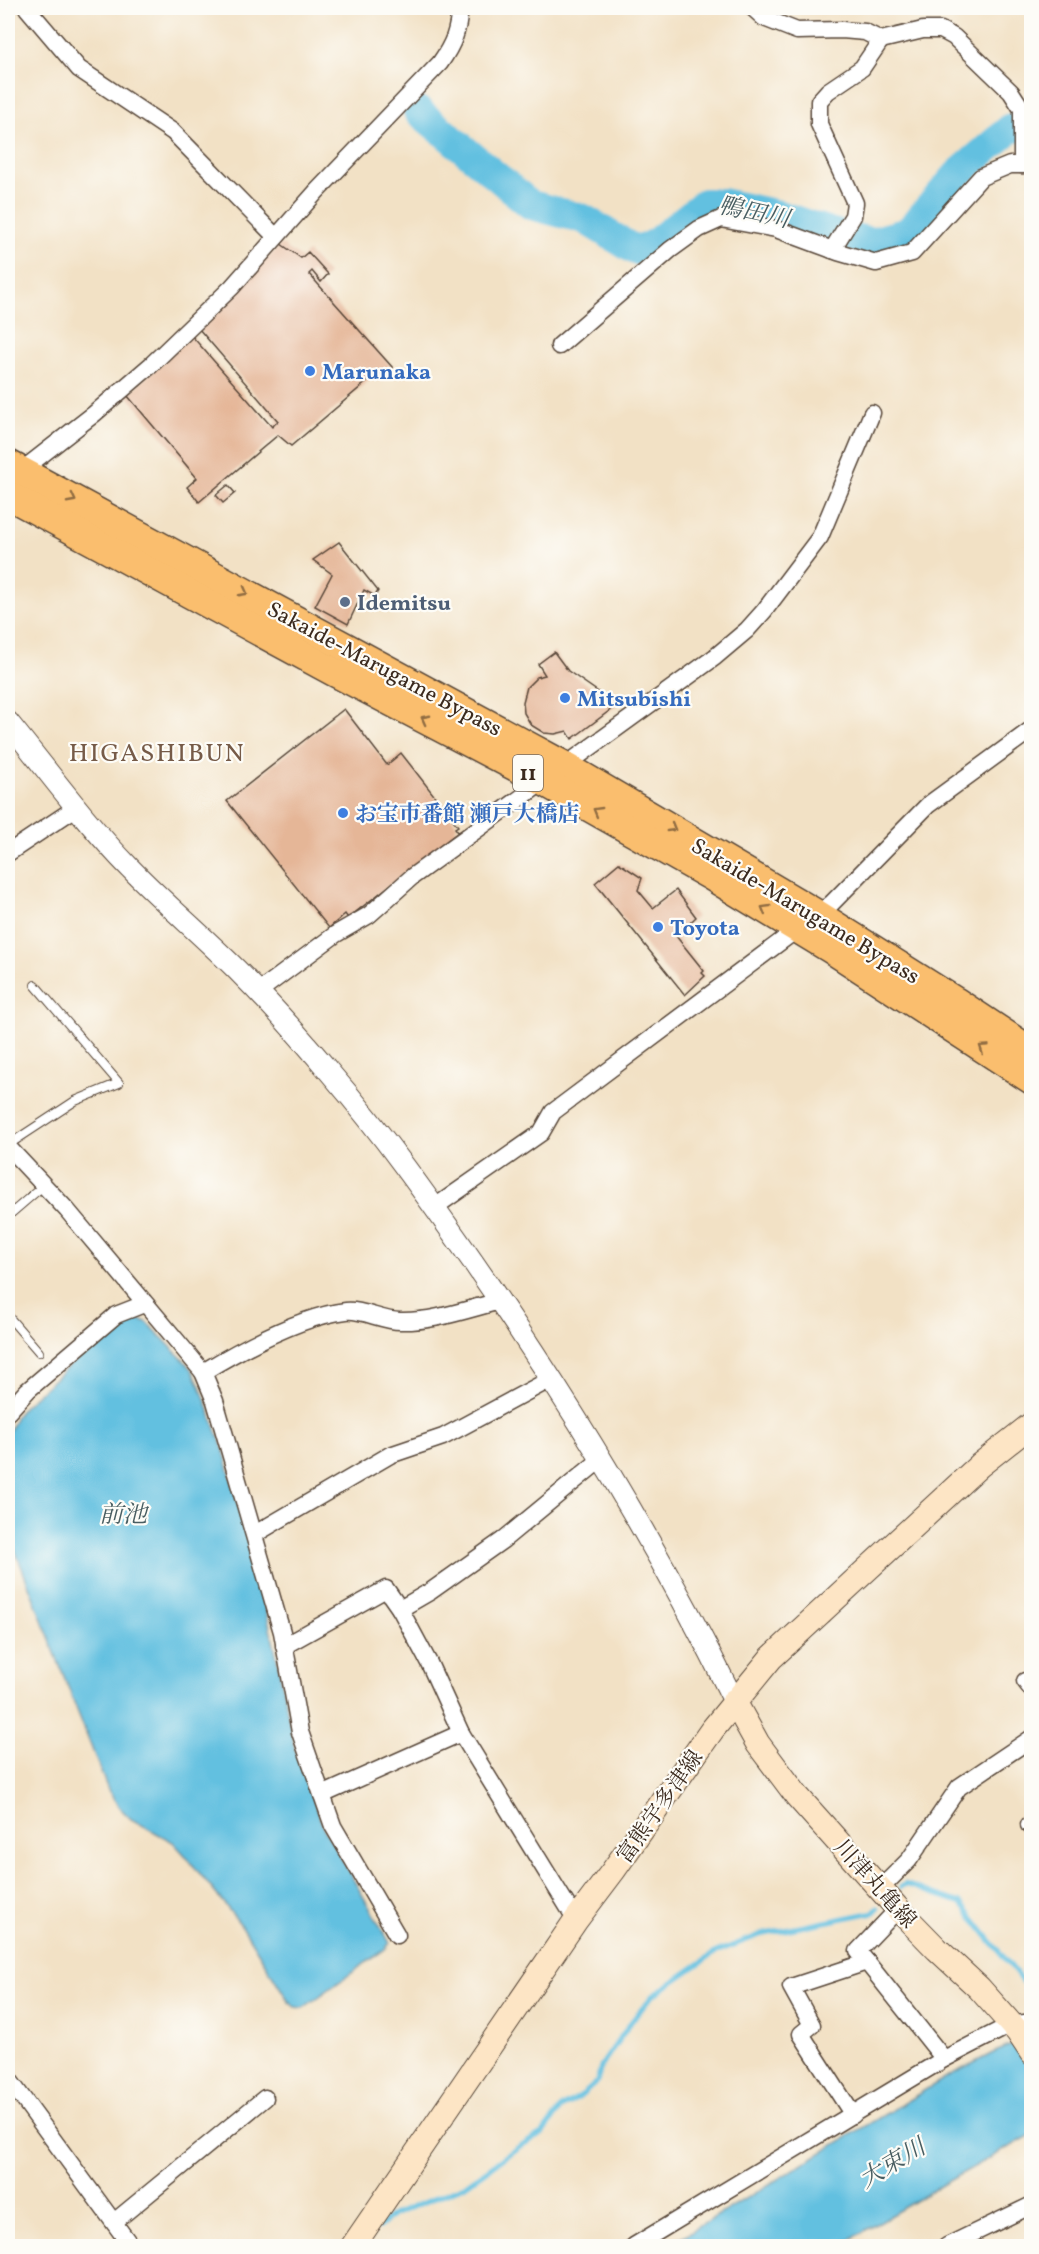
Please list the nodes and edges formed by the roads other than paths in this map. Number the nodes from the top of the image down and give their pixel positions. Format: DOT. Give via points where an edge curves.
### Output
graph roads {
  1 [pos="27,8"];
  2 [pos="460,8"];
  3 [pos="753,8"];
  4 [pos="880,40"];
  5 [pos="1027,165"];
  6 [pos="276,237"];
  7 [pos="832,250"];
  8 [pos="559,346"];
  9 [pos="872,413"];
  10 [pos="11,478"];
  11 [pos="8,722"];
  12 [pos="1032,729"];
  13 [pos="554,773"];
  14 [pos="77,807"];
  15 [pos="8,853"];
  16 [pos="807,921"];
  17 [pos="35,984"];
  18 [pos="258,992"];
  19 [pos="1032,1052"];
  20 [pos="1032,1080"];
  21 [pos="8,1146"];
  22 [pos="44,1185"];
  23 [pos="435,1208"];
  24 [pos="8,1216"];
  25 [pos="500,1301"];
  26 [pos="144,1304"];
  27 [pos="8,1317"];
  28 [pos="39,1352"];
  29 [pos="203,1372"];
  30 [pos="551,1379"];
  31 [pos="8,1412"];
  32 [pos="1032,1424"];
  33 [pos="600,1460"];
  34 [pos="255,1534"];
  35 [pos="400,1609"];
  36 [pos="284,1646"];
  37 [pos="734,1701"];
  38 [pos="460,1733"];
  39 [pos="1032,1738"];
  40 [pos="322,1795"];
  41 [pos="881,1888"];
  42 [pos="898,1908"];
  43 [pos="576,1920"];
  44 [pos="397,1935"];
  45 [pos="867,1962"];
  46 [pos="1020,2026"];
  47 [pos="1032,2053"];
  48 [pos="944,2059"];
  49 [pos="8,2078"];
  50 [pos="266,2098"];
  51 [pos="853,2115"];
  52 [pos="1032,2205"];
  53 [pos="114,2223"];
  54 [pos="350,2246"];
  55 [pos="132,2247"];
  56 [pos="634,2247"];
  57 [pos="947,2247"];
  1 -- 6 [label="street" via="79,69 173,132"];
  2 -- 6 [label="street" via="452,46 440,63"];
  3 -- 4 [label="street" via="764,18 797,31 865,32"];
  4 -- 5 [label="street" via="923,30 941,30 954,37 1011,92 1022,109"];
  4 -- 7 [label="street" via="862,68 819,101 819,124 855,202 854,216"];
  5 -- 7 [label="street" via="1010,165 981,177 912,254 876,263"];
  6 -- 10 [label="street" via="232,287 151,365"];
  7 -- 8 [label="street" via="776,229 721,219 670,250"];
  9 -- 13 [label="street" via="820,537 764,611 715,657"];
  10 -- 13 [label="highway, Sakaide-Marugame Bypass / 11"];
  11 -- 14 [label="street"];
  12 -- 16 [label="street" via="928,805 831,904"];
  13 -- 16 [label="highway, Sakaide-Marugame Bypass / 11"];
  13 -- 18 [label="street" via="413,876 369,915 336,934"];
  14 -- 15 [label="street"];
  14 -- 18 [label="street" via="128,866"];
  16 -- 19 [label="highway, Sakaide-Marugame Bypass / 11" via="955,1000"];
  20 -- 16 [label="highway, Sakaide-Marugame Bypass / 11, one-way"];
  16 -- 23 [label="street" via="553,1112 541,1133"];
  17 -- 21 [label="lane" via="119,1083 75,1101"];
  18 -- 23 [label="street" via="333,1076"];
  21 -- 22 [label="street"];
  22 -- 24 [label="lane"];
  22 -- 26 [label="street"];
  23 -- 25 [label="street"];
  25 -- 29 [label="street" via="401,1321 349,1311 326,1315 240,1350"];
  25 -- 30 [label="street"];
  26 -- 29 [label="street"];
  26 -- 31 [label="street" via="116,1315 28,1390"];
  27 -- 28 [label="lane"];
  29 -- 34 [label="street"];
  30 -- 33 [label="street"];
  30 -- 34 [label="street" via="443,1437 390,1455"];
  32 -- 37 [label="main road, 富熊宇多津線" via="980,1465 819,1612"];
  33 -- 35 [label="street" via="503,1540"];
  33 -- 37 [label="street" via="681,1599"];
  34 -- 36 [label="street"];
  35 -- 36 [label="street" via="386,1589"];
  35 -- 38 [label="street"];
  36 -- 40 [label="street" via="300,1732"];
  37 -- 41 [label="main road, 川津丸亀線" via="775,1769"];
  37 -- 43 [label="main road, 富熊宇多津線"];
  38 -- 40 [label="street"];
  38 -- 43 [label="street"];
  39 -- 41 [label="street" via="959,1787 909,1860"];
  40 -- 44 [label="street" via="333,1826"];
  41 -- 42 [label="main road, 川津丸亀線"];
  42 -- 45 [label="street" via="858,1951"];
  42 -- 46 [label="main road, 川津丸亀線"];
  43 -- 54 [label="main road, 富熊宇多津線"];
  45 -- 48 [label="street"];
  45 -- 51 [label="street" via="791,1987 812,2025 801,2034"];
  46 -- 47 [label="main road, 川津丸亀線"];
  46 -- 48 [label="street"];
  48 -- 51 [label="street"];
  49 -- 53 [label="street"];
  50 -- 53 [label="street"];
  51 -- 56 [label="street"];
  52 -- 57 [label="street"];
  53 -- 55 [label="street"];
}
